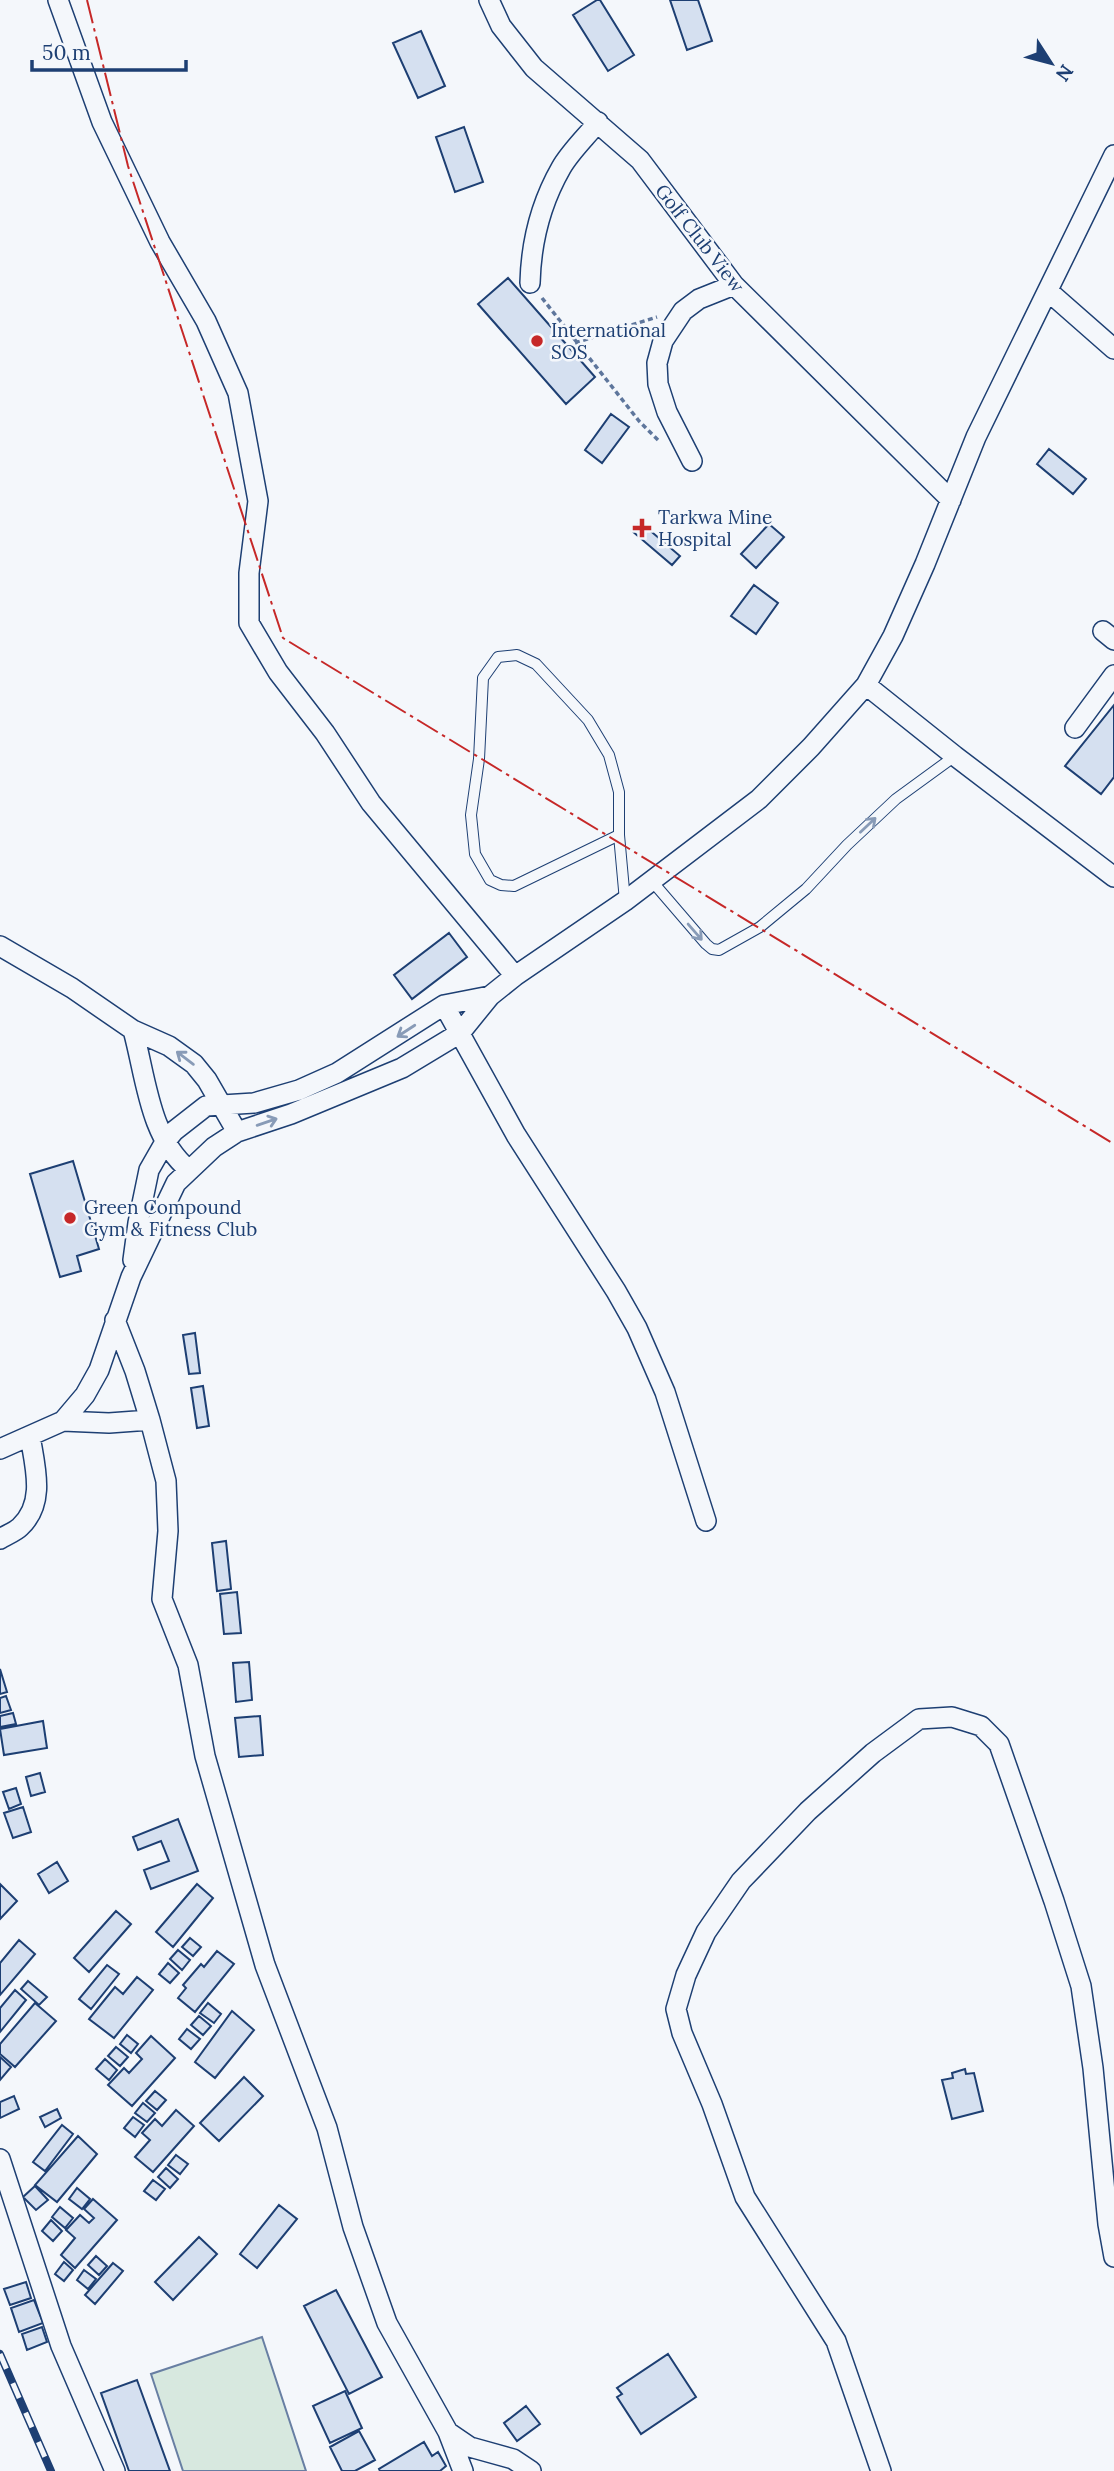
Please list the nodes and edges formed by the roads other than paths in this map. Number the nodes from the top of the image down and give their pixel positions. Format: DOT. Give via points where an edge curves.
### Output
graph roads {
  1 [pos="58,0"];
  2 [pos="489,0"];
  3 [pos="598,122"];
  4 [pos="1114,155"];
  5 [pos="530,283"];
  6 [pos="734,285"];
  7 [pos="1048,290"];
  8 [pos="1114,349"];
  9 [pos="692,461"];
  10 [pos="951,500"];
  11 [pos="1114,675"];
  12 [pos="866,685"];
  13 [pos="1076,728"];
  14 [pos="955,756"];
  15 [pos="619,835"];
  16 [pos="1114,877"];
  17 [pos="651,880"];
  18 [pos="625,901"];
  19 [pos="0,946"];
  20 [pos="515,976"];
  21 [pos="490,996"];
  22 [pos="444,1005"];
  23 [pos="133,1030"];
  24 [pos="460,1033"];
  25 [pos="342,1081"];
  26 [pos="221,1104"];
  27 [pos="237,1132"];
  28 [pos="165,1142"];
  29 [pos="189,1170"];
  30 [pos="131,1277"];
  31 [pos="115,1320"];
  32 [pos="150,1420"];
  33 [pos="63,1421"];
  34 [pos="30,1436"];
  35 [pos="0,1449"];
  36 [pos="706,1521"];
  37 [pos="0,1539"];
  38 [pos="0,2159"];
  39 [pos="1114,2257"];
  40 [pos="448,2432"];
  41 [pos="115,2471"];
  42 [pos="463,2471"];
  43 [pos="531,2471"];
  44 [pos="881,2471"];
  1 -- 20 [label="street" via="102,122 160,242 206,320 238,393 258,501 249,573 249,623 371,803"];
  2 -- 3 [label="street, Golf Club View" via="501,26 534,68"];
  3 -- 5 [label="street" via="561,167 546,201 531,257"];
  3 -- 6 [label="street, Golf Club View" via="640,160"];
  4 -- 7 [label="street"];
  6 -- 9 [label="street" via="683,311 663,341 657,363 667,412"];
  6 -- 10 [label="street, Golf Club View"];
  7 -- 8 [label="street"];
  7 -- 10 [label="street" via="976,437"];
  10 -- 12 [label="street" via="893,636"];
  11 -- 13 [label="street"];
  12 -- 14 [label="street"];
  12 -- 17 [label="street" via="759,799"];
  14 -- 16 [label="street"];
  17 -- 14 [label="lane, one-way" via="706,944 719,950 760,927 806,890 897,799"];
  15 -- 15 [label="lane" via="619,792 609,755 588,720 536,664 517,656 498,657 483,678 471,815 475,854 490,880 513,886"];
  15 -- 18 [label="lane"];
  17 -- 18 [label="street"];
  18 -- 20 [label="street"];
  19 -- 23 [label="street"];
  20 -- 21 [label="street"];
  21 -- 22 [label="street"];
  21 -- 24 [label="street"];
  22 -- 24 [label="street"];
  22 -- 25 [label="street, one-way"];
  26 -- 23 [label="street, one-way" via="194,1064 169,1046"];
  23 -- 28 [label="street" via="149,1100"];
  24 -- 25 [label="street" via="402,1068"];
  24 -- 36 [label="street" via="516,1135 637,1328 664,1392"];
  25 -- 26 [label="street" via="254,1103"];
  27 -- 25 [label="street, one-way" via="291,1114"];
  26 -- 27 [label="street"];
  26 -- 28 [label="street" via="206,1106"];
  27 -- 29 [label="street"];
  28 -- 29 [label="street"];
  28 -- 30 [label="street" via="149,1170"];
  29 -- 30 [label="street" via="176,1184"];
  30 -- 31 [label="street"];
  31 -- 32 [label="street"];
  31 -- 33 [label="street" via="99,1370"];
  32 -- 33 [label="street"];
  32 -- 40 [label="street" via="166,1481 162,1600 188,1665 205,1756 229,1843 265,1965 327,2129 353,2227 387,2323"];
  33 -- 34 [label="street"];
  34 -- 35 [label="street"];
  34 -- 37 [label="street" via="38,1487 33,1508 20,1528"];
  38 -- 41 [label="street" via="61,2346"];
  39 -- 44 [label="street" via="1081,1986 999,1744 981,1726 952,1717 919,1719 808,1811 741,1881 706,1932 676,2009 746,2197 836,2341"];
  40 -- 42 [label="street"];
  40 -- 43 [label="street"];
}
